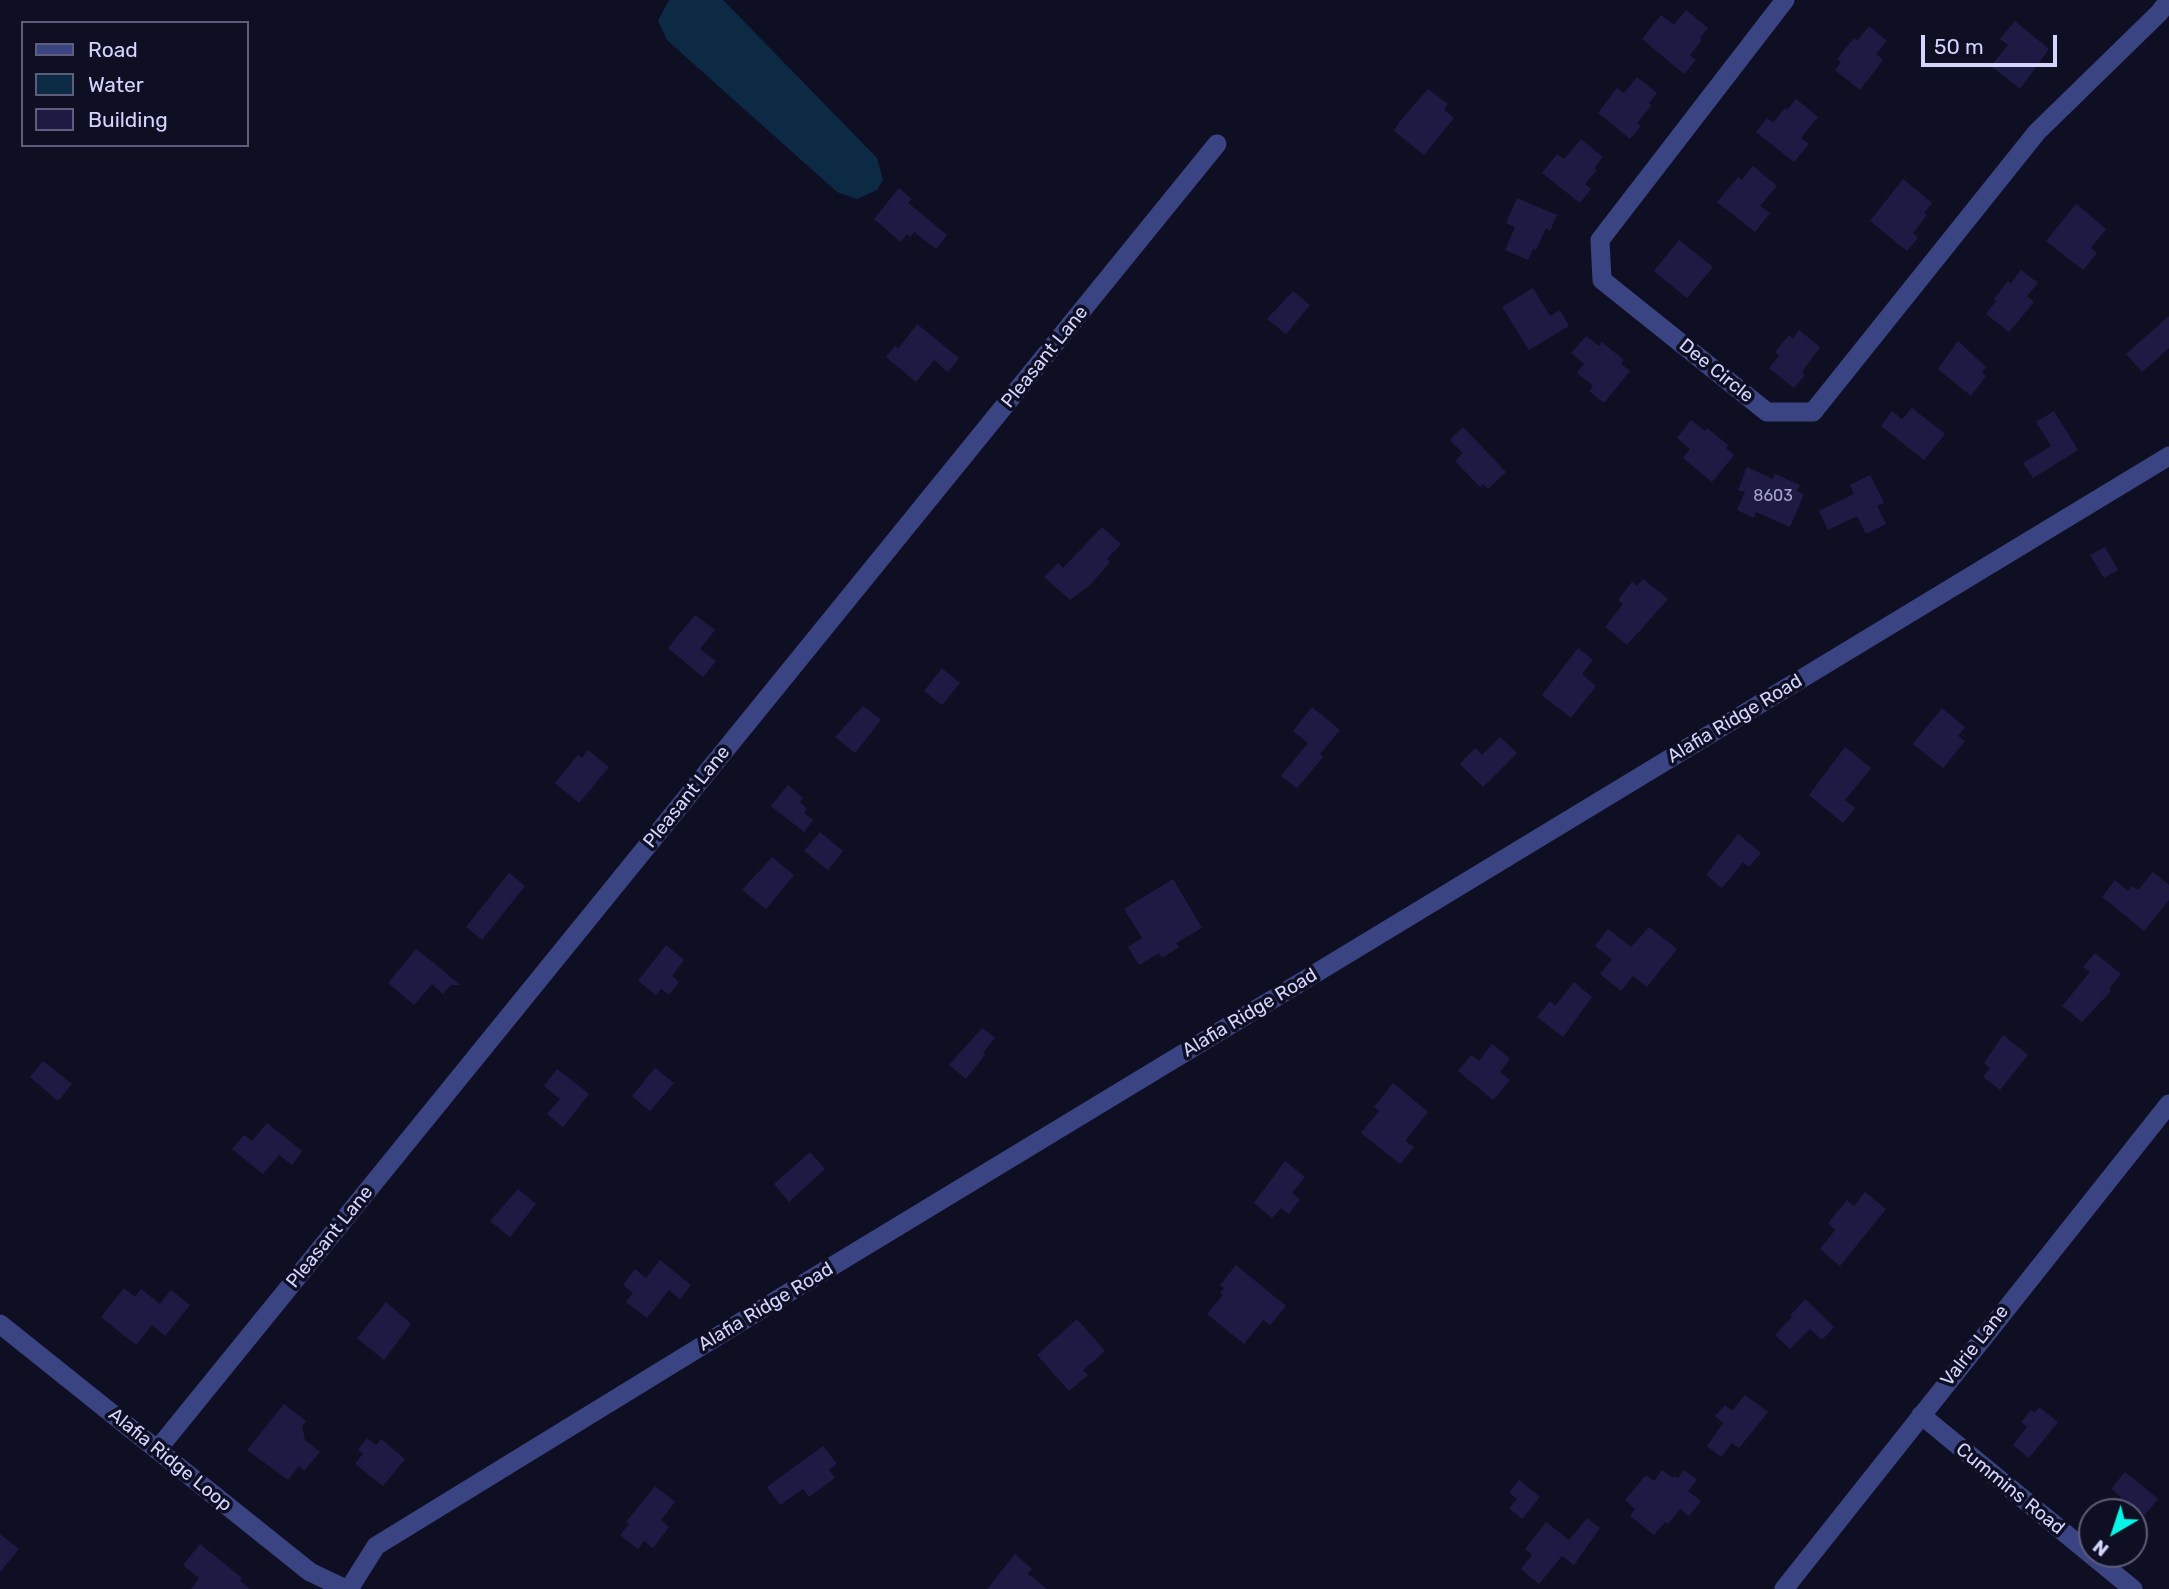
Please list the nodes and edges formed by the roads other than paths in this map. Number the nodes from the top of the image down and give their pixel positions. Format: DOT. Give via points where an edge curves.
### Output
graph roads {
  1 [pos="1785,0"];
  2 [pos="2169,0"];
  3 [pos="1217,144"];
  4 [pos="2169,456"];
  5 [pos="2169,1104"];
  6 [pos="0,1324"];
  7 [pos="1920,1415"];
  8 [pos="158,1450"];
  9 [pos="347,1589"];
  10 [pos="1784,1589"];
  11 [pos="2133,1589"];
  1 -- 2 [label="street, Dee Circle" via="1600,240 1602,279 1767,412 1813,412 2037,132"];
  3 -- 8 [label="street, Pleasant Lane"];
  4 -- 9 [label="street, Alafia Ridge Road" via="376,1546"];
  5 -- 7 [label="street, Valrie Lane"];
  6 -- 8 [label="street, Alafia Ridge Loop"];
  7 -- 10 [label="street, Valrie Lane"];
  7 -- 11 [label="street, Cummins Road"];
  8 -- 9 [label="street, Alafia Ridge Loop" via="310,1572"];
}
